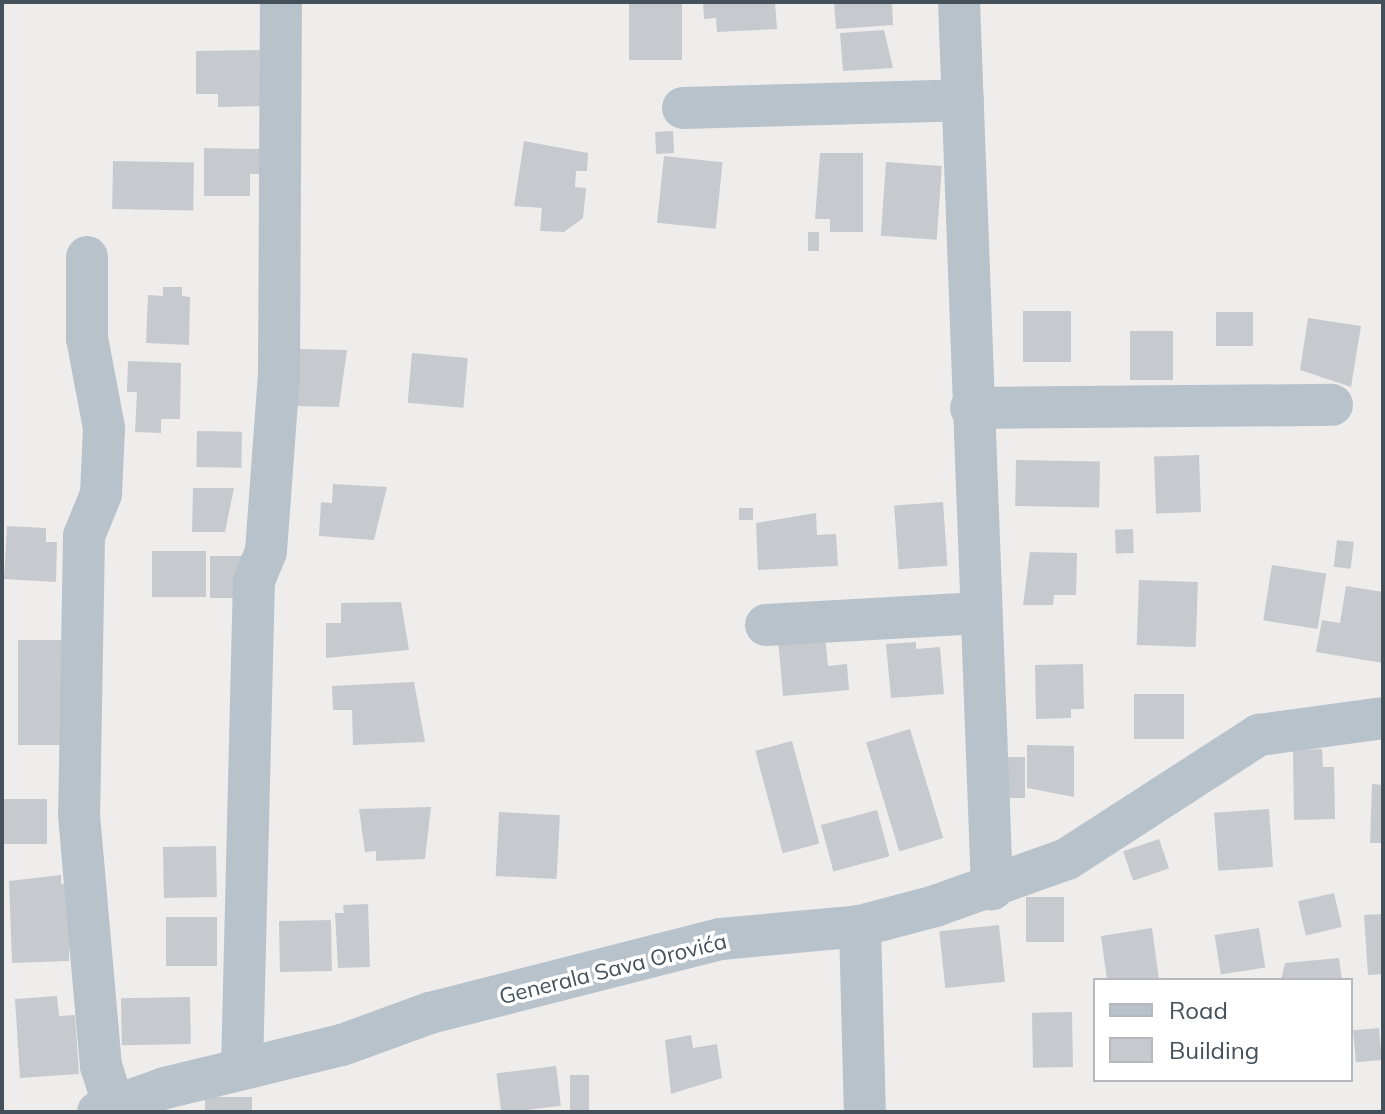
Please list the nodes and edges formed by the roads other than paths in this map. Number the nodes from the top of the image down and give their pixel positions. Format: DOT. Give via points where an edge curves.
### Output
graph roads {
  1 [pos="281,2"];
  2 [pos="959,2"];
  3 [pos="963,100"];
  4 [pos="683,108"];
  5 [pos="87,257"];
  6 [pos="1332,405"];
  7 [pos="971,408"];
  8 [pos="980,613"];
  9 [pos="766,625"];
  10 [pos="1383,718"];
  11 [pos="992,889"];
  12 [pos="860,926"];
  13 [pos="242,1069"];
  14 [pos="168,1100"];
  15 [pos="105,1108"];
  16 [pos="865,1112"];
  1 -- 13 [label="street" via="279,374 266,551 254,581"];
  2 -- 3 [label="street"];
  3 -- 4 [label="street"];
  3 -- 7 [label="street"];
  5 -- 15 [label="street" via="87,338 104,428 101,494 84,536 79,815"];
  6 -- 7 [label="street"];
  7 -- 8 [label="street"];
  8 -- 9 [label="street"];
  8 -- 11 [label="street"];
  10 -- 11 [label="street, Generala Sava Orovića" via="1259,735 1067,859"];
  11 -- 12 [label="street, Generala Sava Orovića"];
  12 -- 13 [label="street, Generala Sava Orovića" via="721,939"];
  12 -- 16 [label="street"];
  13 -- 14 [label="street, Generala Sava Orovića"];
  14 -- 15 [label="street, Generala Sava Orovića"];
}
